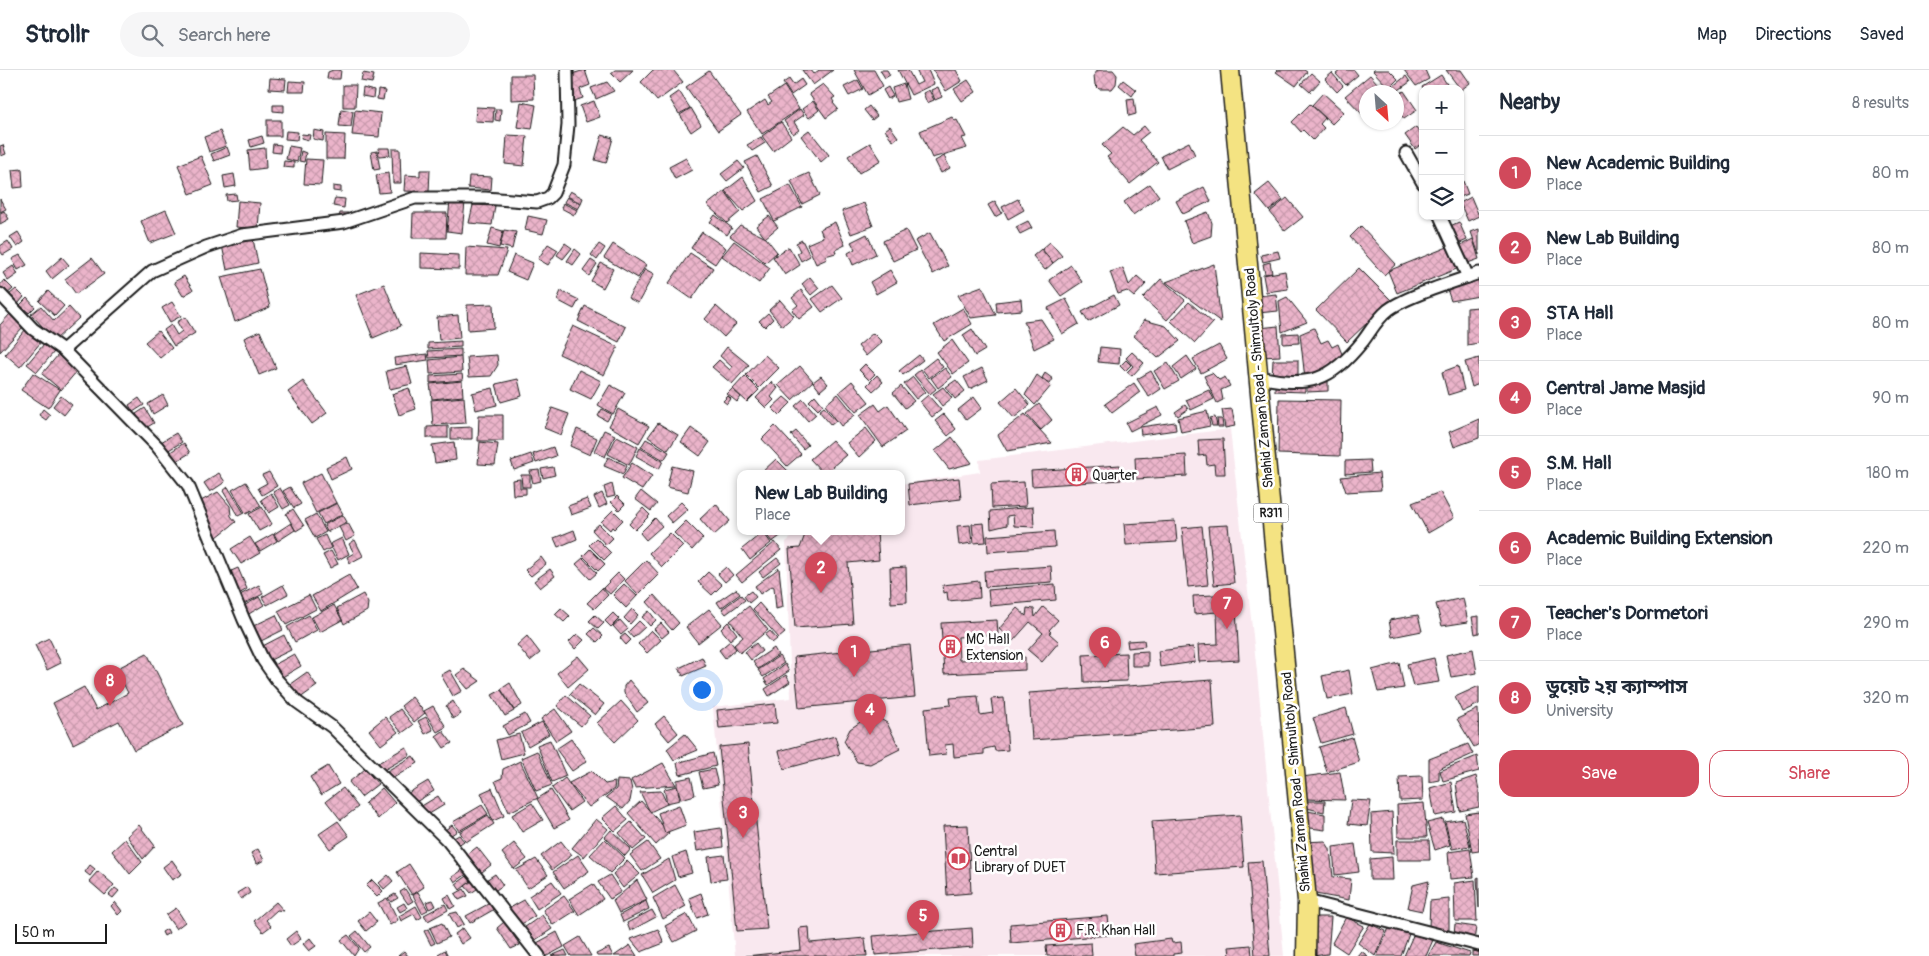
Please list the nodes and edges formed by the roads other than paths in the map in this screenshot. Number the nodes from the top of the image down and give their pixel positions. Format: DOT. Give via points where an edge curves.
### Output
graph roads {
  1 [pos="567,70"];
  2 [pos="1230,70"];
  3 [pos="1406,153"];
  4 [pos="1419,177"];
  5 [pos="1442,220"];
  6 [pos="1473,275"];
  7 [pos="0,294"];
  8 [pos="63,350"];
  9 [pos="1258,377"];
  10 [pos="1307,901"];
  11 [pos="1479,945"];
  12 [pos="539,956"];
  13 [pos="1306,956"];
  1 -- 8 [label="street" via="568,125 564,165 548,198 537,202 416,198 344,222 242,235 152,271"];
  2 -- 9 [label="main road, Shahid Zaman Road - Shimultoly Road / R311"];
  3 -- 4 [label="street"];
  5 -- 6 [label="street"];
  6 -- 9 [label="street" via="1404,301 1387,311 1348,360 1327,375 1287,383"];
  7 -- 8 [label="street" via="33,329"];
  8 -- 12 [label="street" via="157,446 188,485 244,620 276,680 297,702 332,727 442,835"];
  9 -- 10 [label="main road, Shahid Zaman Road - Shimultoly Road / R311"];
  10 -- 11 [label="street"];
  10 -- 13 [label="main road, Shahid Zaman Road - Shimultoly Road / R311"];
}
